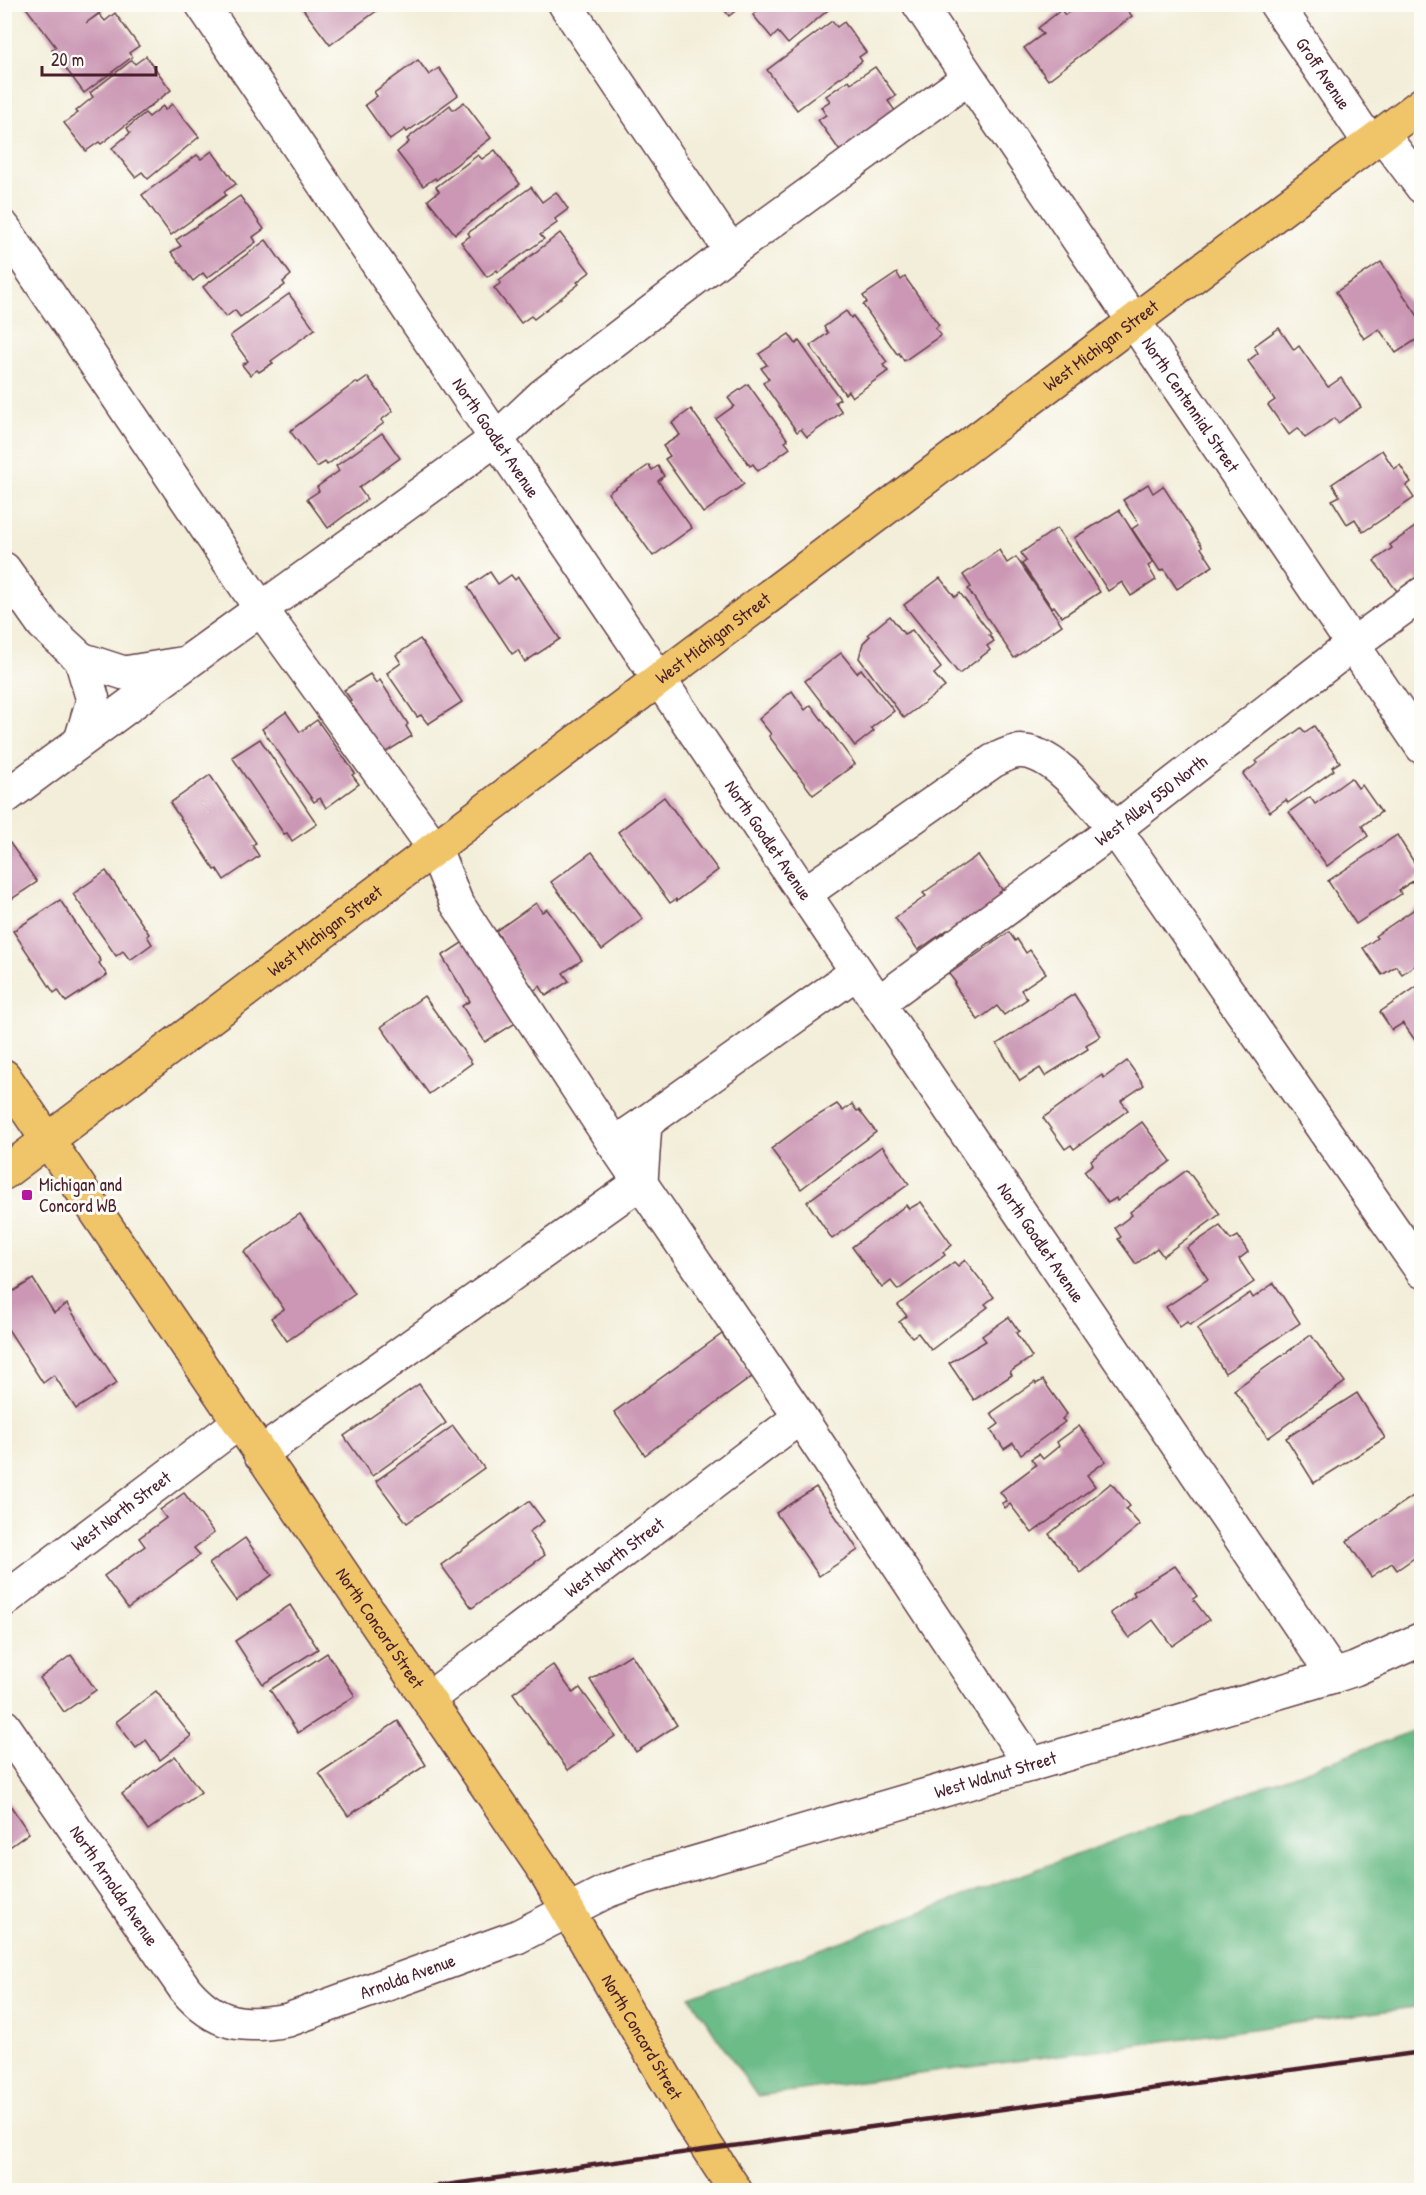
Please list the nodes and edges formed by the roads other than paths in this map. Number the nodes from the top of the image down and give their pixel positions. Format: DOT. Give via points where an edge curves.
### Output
graph roads {
  1 [pos="202,4"];
  2 [pos="565,4"];
  3 [pos="919,4"];
  4 [pos="1276,4"];
  5 [pos="968,78"];
  6 [pos="1422,104"];
  7 [pos="1376,138"];
  8 [pos="1422,187"];
  9 [pos="4,228"];
  10 [pos="730,251"];
  11 [pos="1134,323"];
  12 [pos="496,439"];
  13 [pos="4,569"];
  14 [pos="1422,594"];
  15 [pos="261,609"];
  16 [pos="1352,645"];
  17 [pos="81,659"];
  18 [pos="185,664"];
  19 [pos="658,679"];
  20 [pos="81,740"];
  21 [pos="1422,747"];
  22 [pos="4,798"];
  23 [pos="1115,829"];
  24 [pos="435,849"];
  25 [pos="804,894"];
  26 [pos="857,972"];
  27 [pos="878,1003"];
  28 [pos="4,1076"];
  29 [pos="645,1123"];
  30 [pos="47,1141"];
  31 [pos="614,1144"];
  32 [pos="4,1173"];
  33 [pos="640,1182"];
  34 [pos="1422,1271"];
  35 [pos="800,1417"];
  36 [pos="238,1423"];
  37 [pos="260,1454"];
  38 [pos="4,1600"];
  39 [pos="1422,1639"];
  40 [pos="1334,1676"];
  41 [pos="428,1699"];
  42 [pos="4,1726"];
  43 [pos="1031,1765"];
  44 [pos="569,1910"];
  45 [pos="241,2024"];
  46 [pos="735,2190"];
  1 -- 12 [label="street, North Goodlet Avenue"];
  2 -- 10 [label="street"];
  3 -- 5 [label="street, North Centennial Street"];
  4 -- 7 [label="street, Groff Avenue"];
  5 -- 10 [label="street"];
  5 -- 11 [label="street, North Centennial Street"];
  6 -- 7 [label="main road, West Michigan Street"];
  7 -- 8 [label="street, Groff Avenue"];
  7 -- 11 [label="main road, West Michigan Street"];
  9 -- 15 [label="street"];
  10 -- 12 [label="street" via="543,395"];
  11 -- 16 [label="street, North Centennial Street"];
  11 -- 19 [label="main road, West Michigan Street"];
  12 -- 15 [label="street"];
  12 -- 19 [label="street, North Goodlet Avenue"];
  13 -- 17 [label="street" via="43,624"];
  14 -- 16 [label="street, West Alley 550 North"];
  15 -- 18 [label="street"];
  15 -- 24 [label="street"];
  16 -- 21 [label="street, North Centennial Street"];
  16 -- 23 [label="street, West Alley 550 North"];
  17 -- 18 [label="street" via="124,673"];
  17 -- 20 [label="street" via="93,700"];
  18 -- 20 [label="street"];
  19 -- 24 [label="main road, West Michigan Street"];
  19 -- 25 [label="street, North Goodlet Avenue"];
  20 -- 22 [label="street"];
  23 -- 25 [label="street" via="1064,771 1040,756 1016,752 993,761"];
  23 -- 27 [label="street, West Alley 550 North"];
  23 -- 34 [label="street"];
  24 -- 30 [label="main road, West Michigan Street"];
  24 -- 31 [label="street" via="456,902"];
  25 -- 26 [label="street, North Goodlet Avenue"];
  26 -- 27 [label="street, North Goodlet Avenue"];
  26 -- 29 [label="street"];
  27 -- 40 [label="street, North Goodlet Avenue"];
  28 -- 30 [label="main road, North Concord Street"];
  29 -- 31 [label="street"];
  29 -- 33 [label="street"];
  30 -- 32 [label="main road, West Michigan Street"];
  30 -- 36 [label="main road, North Concord Street"];
  31 -- 33 [label="street"];
  33 -- 35 [label="street"];
  33 -- 37 [label="street"];
  35 -- 41 [label="street, West North Street"];
  35 -- 43 [label="street"];
  36 -- 37 [label="main road, North Concord Street"];
  36 -- 38 [label="street, West North Street"];
  37 -- 41 [label="main road, North Concord Street"];
  39 -- 40 [label="street, West Walnut Street"];
  40 -- 43 [label="street, West Walnut Street"];
  41 -- 44 [label="main road, North Concord Street"];
  42 -- 45 [label="street, North Arnolda Avenue" via="185,1989 203,2008"];
  43 -- 44 [label="street, West Walnut Street" via="643,1878"];
  44 -- 45 [label="street, Arnolda Avenue" via="517,1937 288,2020"];
  44 -- 46 [label="main road, North Concord Street" via="694,2127"];
}
